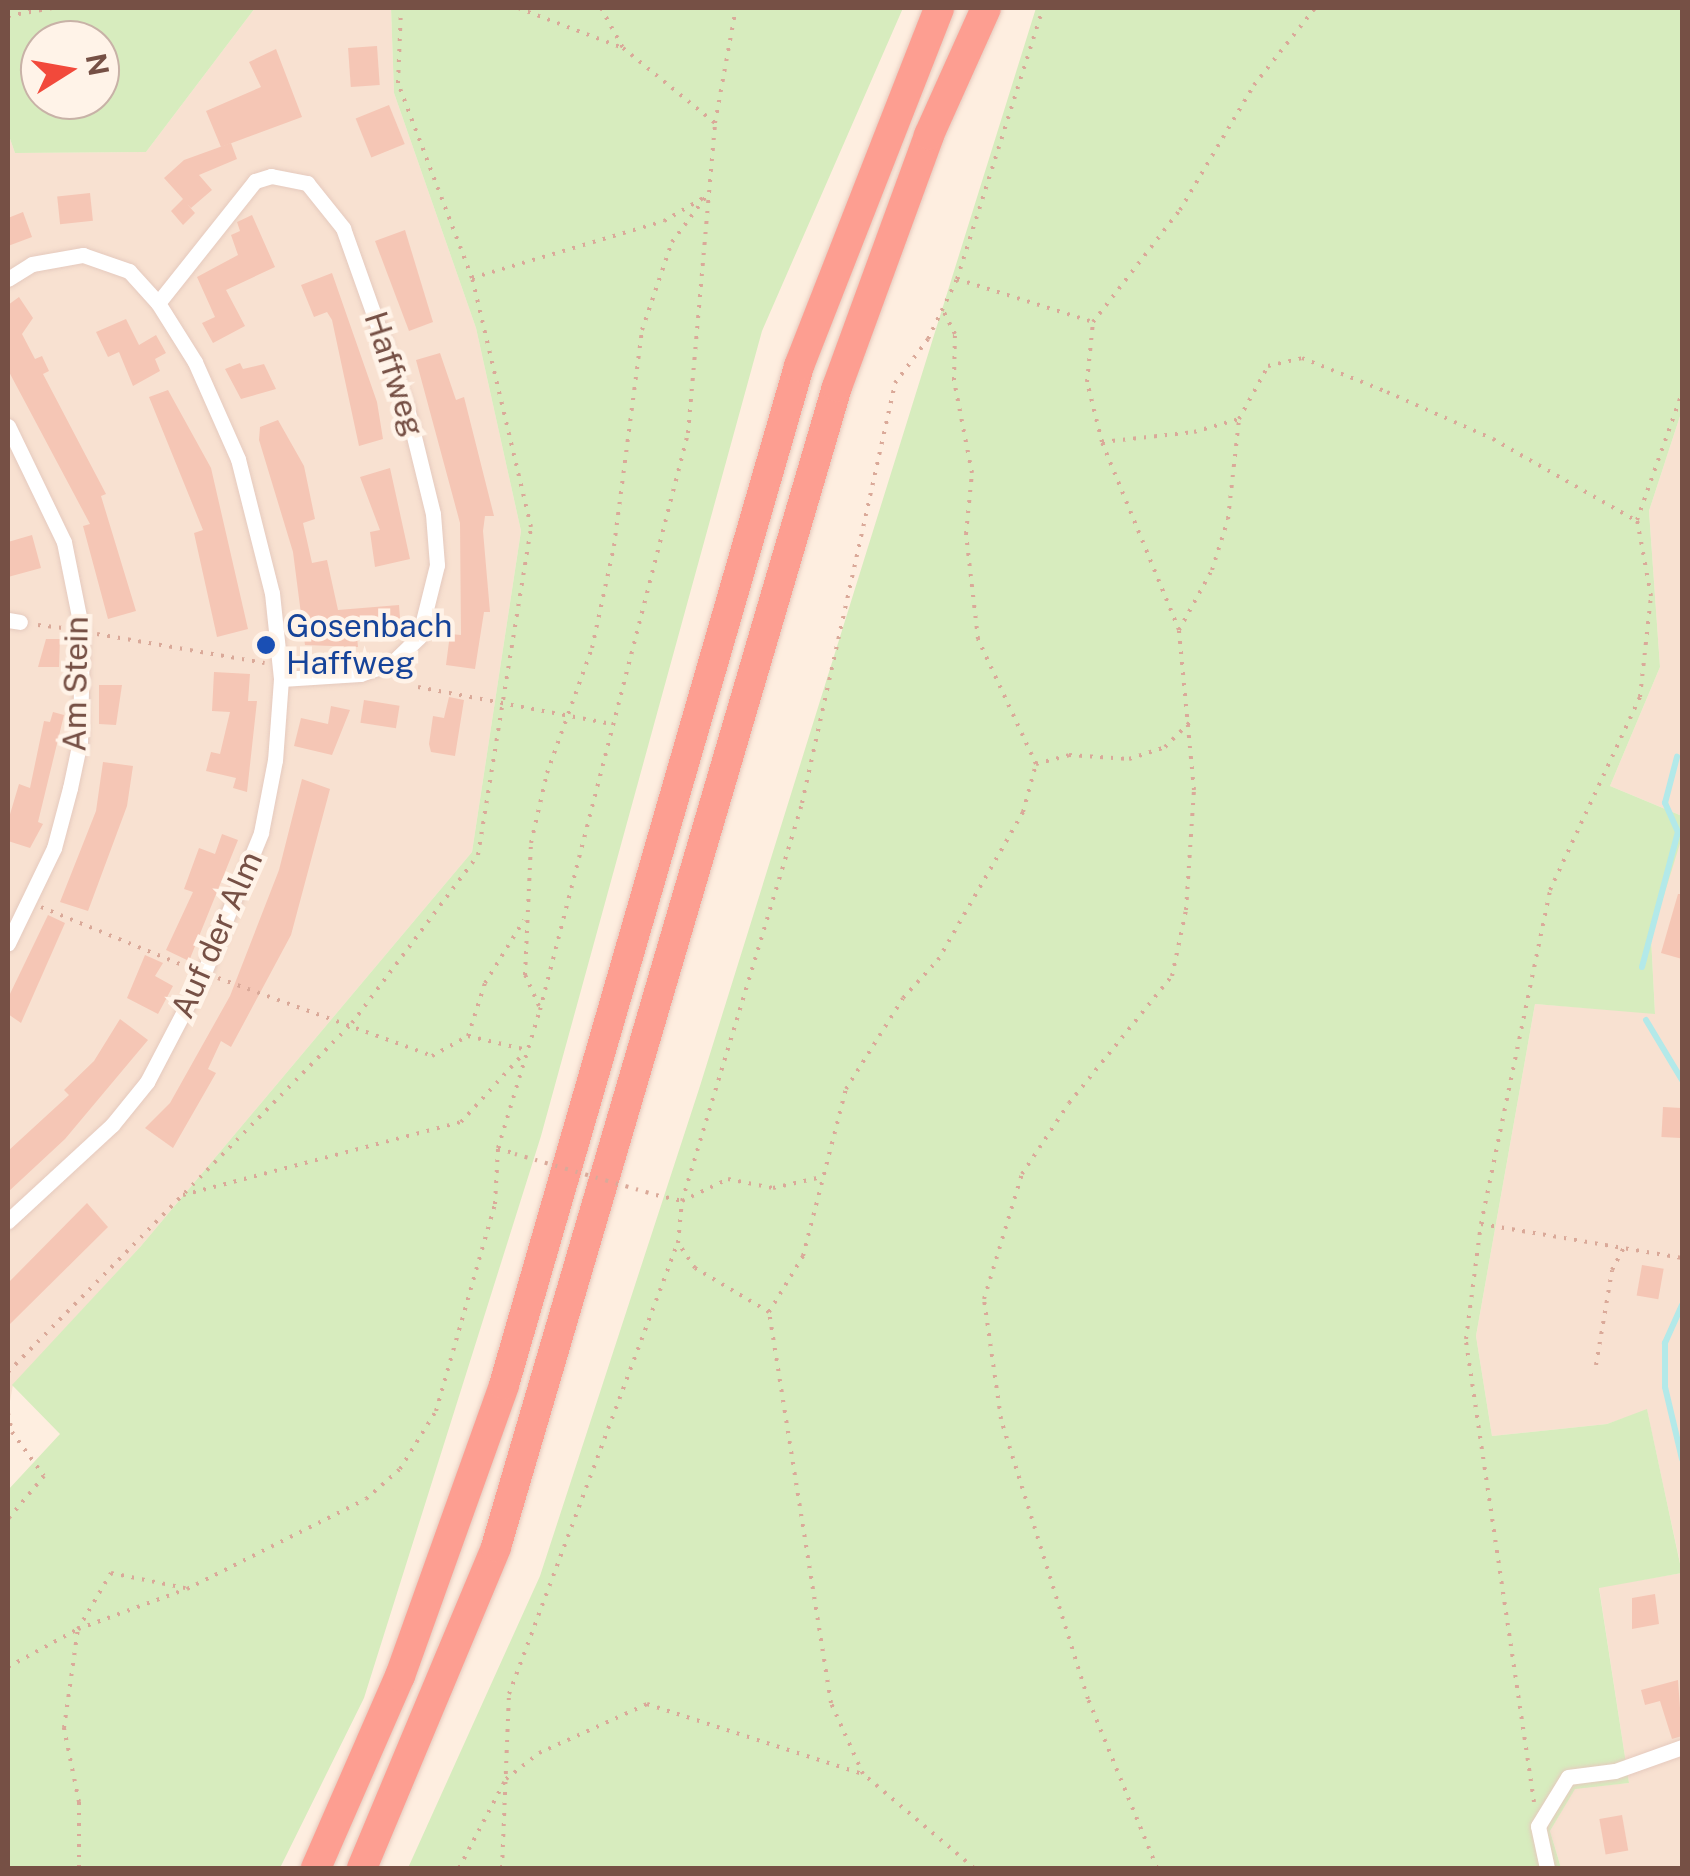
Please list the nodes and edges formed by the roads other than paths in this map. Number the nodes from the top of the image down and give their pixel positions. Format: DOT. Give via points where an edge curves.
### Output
graph roads {
  1 [pos="939,8"];
  2 [pos="986,8"];
  3 [pos="8,279"];
  4 [pos="158,303"];
  5 [pos="8,426"];
  6 [pos="280,679"];
  7 [pos="8,943"];
  8 [pos="8,1220"];
  9 [pos="1682,1748"];
  10 [pos="316,1868"];
  11 [pos="362,1868"];
  12 [pos="1547,1868"];
  1 -- 10 [label="highway" via="799,366 498,1404 400,1676"];
  2 -- 11 [label="highway" via="929,135 837,387 496,1547"];
  3 -- 4 [label="street, Auf der Alm" via="32,264 83,254 129,272"];
  4 -- 6 [label="street, Auf der Alm" via="195,362 238,459 272,593"];
  4 -- 6 [label="street, Haffweg" via="236,197 255,181 289,177 322,193 332,209 397,378 433,514 435,583 419,638 392,663 360,674"];
  5 -- 7 [label="street, Am Stein" via="64,542 82,631 80,740 70,788 54,848"];
  6 -- 8 [label="street, Auf der Alm" via="276,760 261,833 204,974 135,1096"];
  9 -- 12 [label="street" via="1615,1771 1568,1777 1538,1826"];
}
